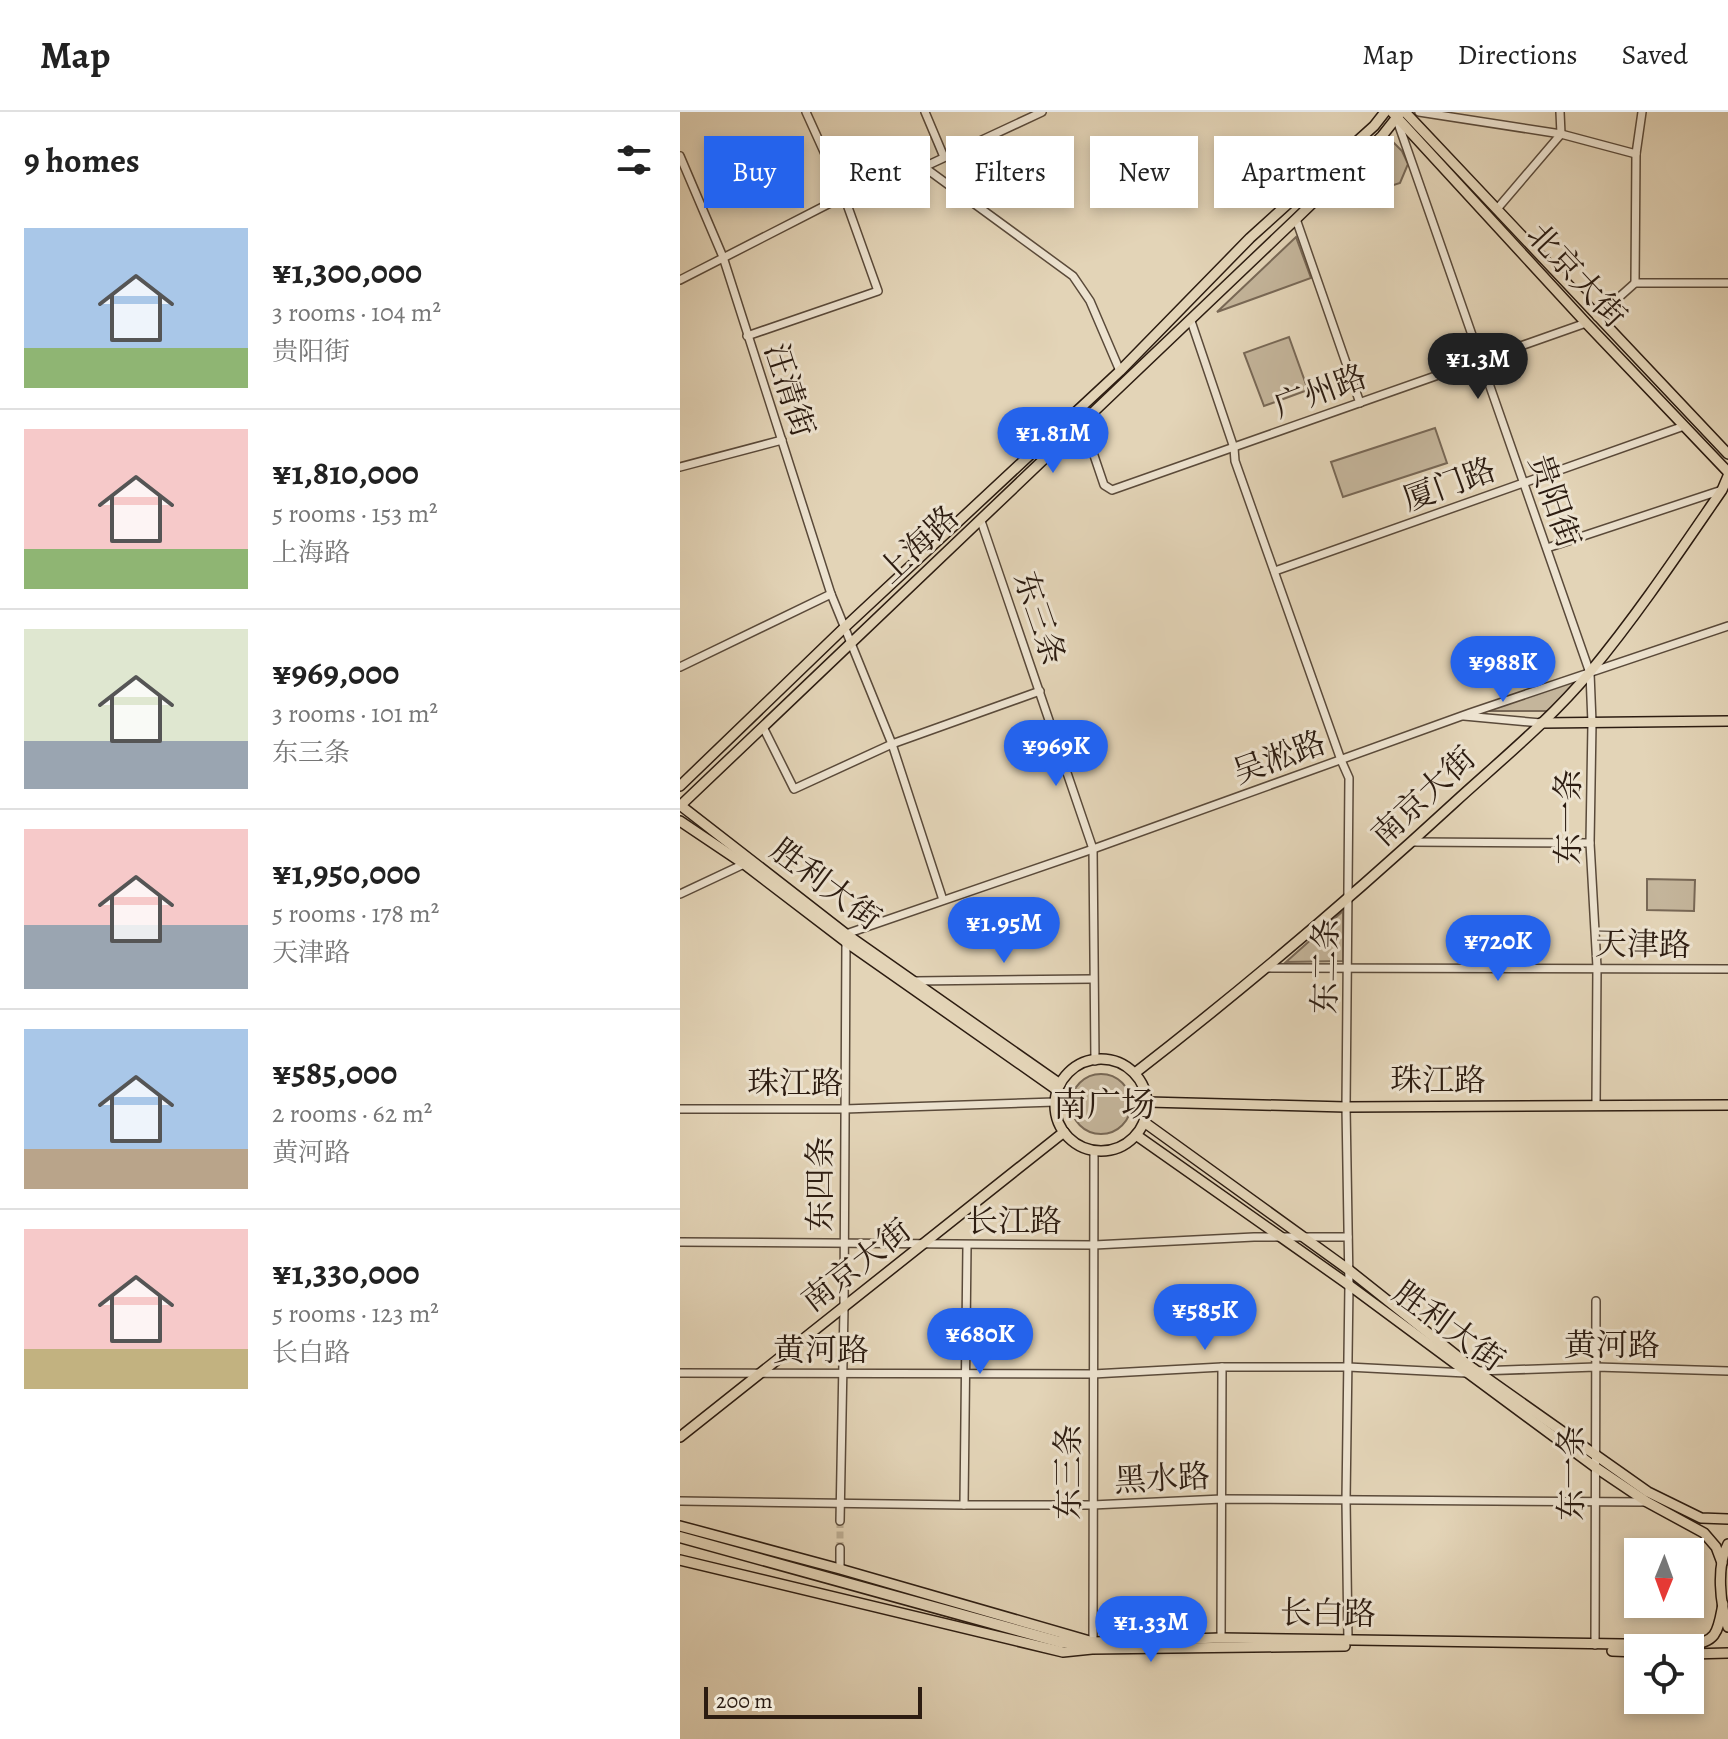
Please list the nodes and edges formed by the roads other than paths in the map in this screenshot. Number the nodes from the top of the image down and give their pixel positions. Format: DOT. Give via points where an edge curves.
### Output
graph roads {
  1 [pos="806,112"];
  2 [pos="925,112"];
  3 [pos="1042,112"];
  4 [pos="1385,112"];
  5 [pos="1419,112"];
  6 [pos="1560,112"];
  7 [pos="1642,112"];
  8 [pos="1033,114"];
  9 [pos="1399,114"];
  10 [pos="1561,134"];
  11 [pos="820,143"];
  12 [pos="1636,154"];
  13 [pos="680,156"];
  14 [pos="944,157"];
  15 [pos="930,164"];
  16 [pos="930,171"];
  17 [pos="820,208"];
  18 [pos="848,208"];
  19 [pos="1497,209"];
  20 [pos="1296,219"];
  21 [pos="723,257"];
  22 [pos="680,280"];
  23 [pos="1635,283"];
  24 [pos="1728,283"];
  25 [pos="1597,317"];
  26 [pos="1191,321"];
  27 [pos="1586,323"];
  28 [pos="747,336"];
  29 [pos="1480,359"];
  30 [pos="1120,371"];
  31 [pos="1360,403"];
  32 [pos="1083,423"];
  33 [pos="1684,426"];
  34 [pos="782,440"];
  35 [pos="1234,448"];
  36 [pos="1728,454"];
  37 [pos="680,455"];
  38 [pos="682,466"];
  39 [pos="1728,474"];
  40 [pos="1524,482"];
  41 [pos="1722,490"];
  42 [pos="981,521"];
  43 [pos="1547,548"];
  44 [pos="1275,571"];
  45 [pos="831,594"];
  46 [pos="1728,626"];
  47 [pos="845,627"];
  48 [pos="852,641"];
  49 [pos="680,667"];
  50 [pos="1590,673"];
  51 [pos="1040,691"];
  52 [pos="1462,716"];
  53 [pos="1728,721"];
  54 [pos="1541,723"];
  55 [pos="1592,723"];
  56 [pos="763,727"];
  57 [pos="892,744"];
  58 [pos="1341,760"];
  59 [pos="680,786"];
  60 [pos="680,806"];
  61 [pos="680,821"];
  62 [pos="1412,842"];
  63 [pos="1590,843"];
  64 [pos="1093,849"];
  65 [pos="744,864"];
  66 [pos="680,894"];
  67 [pos="943,900"];
  68 [pos="1349,900"];
  69 [pos="846,938"];
  70 [pos="1349,967"];
  71 [pos="1597,967"];
  72 [pos="1269,968"];
  73 [pos="1728,969"];
  74 [pos="1093,979"];
  75 [pos="915,981"];
  76 [pos="1095,1061"];
  77 [pos="1135,1073"];
  78 [pos="1058,1087"];
  79 [pos="1055,1102"];
  80 [pos="1148,1102"];
  81 [pos="1596,1105"];
  82 [pos="1728,1105"];
  83 [pos="1346,1107"];
  84 [pos="680,1109"];
  85 [pos="844,1109"];
  86 [pos="1144,1122"];
  87 [pos="1064,1132"];
  88 [pos="1136,1135"];
  89 [pos="1094,1151"];
  90 [pos="1279,1237"];
  91 [pos="1302,1237"];
  92 [pos="1348,1237"];
  93 [pos="680,1242"];
  94 [pos="844,1244"];
  95 [pos="925,1245"];
  96 [pos="1094,1245"];
  97 [pos="967,1246"];
  98 [pos="1349,1270"];
  99 [pos="1349,1285"];
  100 [pos="1596,1301"];
  101 [pos="844,1308"];
  102 [pos="1222,1367"];
  103 [pos="1348,1367"];
  104 [pos="1596,1367"];
  105 [pos="1728,1371"];
  106 [pos="1474,1372"];
  107 [pos="680,1373"];
  108 [pos="758,1374"];
  109 [pos="965,1374"];
  110 [pos="1093,1374"];
  111 [pos="843,1375"];
  112 [pos="680,1437"];
  113 [pos="1594,1454"];
  114 [pos="1595,1467"];
  115 [pos="1222,1499"];
  116 [pos="1346,1500"];
  117 [pos="680,1501"];
  118 [pos="1647,1502"];
  119 [pos="1595,1503"];
  120 [pos="840,1504"];
  121 [pos="964,1505"];
  122 [pos="1092,1505"];
  123 [pos="1728,1519"];
  124 [pos="840,1521"];
  125 [pos="680,1526"];
  126 [pos="680,1537"];
  127 [pos="1728,1544"];
  128 [pos="840,1548"];
  129 [pos="680,1560"];
  130 [pos="1722,1563"];
  131 [pos="840,1569"];
  132 [pos="1723,1604"];
  133 [pos="1728,1627"];
  134 [pos="1221,1638"];
  135 [pos="1348,1640"];
  136 [pos="1093,1645"];
  137 [pos="1595,1645"];
  138 [pos="1624,1651"];
  139 [pos="1728,1653"];
  140 [pos="1704,1654"];
  1 -- 11 [label="street"];
  2 -- 14 [label="street"];
  3 -- 8 [label="street"];
  4 -- 30 [label="main road, 上海路" via="1250,238"];
  5 -- 10 [label="street"];
  6 -- 10 [label="street"];
  7 -- 12 [label="street"];
  8 -- 14 [label="street"];
  9 -- 19 [label="main road, 北京大街"];
  9 -- 20 [label="main road, 上海路"];
  9 -- 27 [label="main road, 北京大街"];
  9 -- 29 [label="street, 贵阳街"];
  10 -- 12 [label="street"];
  10 -- 19 [label="street"];
  12 -- 23 [label="street"];
  13 -- 21 [label="street, 汪清街"];
  14 -- 15 [label="street"];
  16 -- 30 [label="street" via="1073,276 1090,301"];
  17 -- 21 [label="street"];
  18 -- 28 [label="street" via="878,291"];
  19 -- 25 [label="main road, 北京大街"];
  20 -- 26 [label="main road, 上海路"];
  20 -- 31 [label="street"];
  21 -- 22 [label="street"];
  21 -- 28 [label="street, 汪清街"];
  23 -- 24 [label="street"];
  23 -- 25 [label="street"];
  25 -- 36 [label="main road, 北京大街"];
  26 -- 32 [label="main road, 上海路"];
  26 -- 35 [label="street, 东二条"];
  27 -- 29 [label="street, 广州路"];
  27 -- 33 [label="main road, 北京大街"];
  28 -- 34 [label="street, 汪清街"];
  29 -- 31 [label="street, 广州路"];
  29 -- 40 [label="street, 贵阳街"];
  30 -- 47 [label="main road, 上海路"];
  31 -- 35 [label="street, 广州路"];
  32 -- 35 [label="street, 广州路" via="1108,489"];
  32 -- 42 [label="main road, 上海路"];
  33 -- 39 [label="main road, 北京大街"];
  33 -- 40 [label="street, 厦门路"];
  34 -- 38 [label="street"];
  34 -- 45 [label="street, 汪清街"];
  35 -- 44 [label="street, 东二条"];
  37 -- 38 [label="street"];
  39 -- 41 [label="main road, 南京大街"];
  40 -- 43 [label="street, 贵阳街"];
  40 -- 44 [label="street, 厦门路"];
  41 -- 43 [label="street"];
  41 -- 50 [label="main road, 南京大街"];
  42 -- 48 [label="main road, 上海路"];
  42 -- 51 [label="street, 东三条"];
  43 -- 50 [label="street, 贵阳街"];
  44 -- 58 [label="street, 东二条"];
  45 -- 47 [label="street, 汪清街"];
  45 -- 49 [label="street"];
  46 -- 50 [label="street, 吴淞路"];
  47 -- 48 [label="street, 汪清街"];
  47 -- 59 [label="main road, 上海路"];
  48 -- 56 [label="main road, 上海路"];
  48 -- 57 [label="street, 汪清街"];
  50 -- 52 [label="street, 吴淞路"];
  50 -- 54 [label="main road, 南京大街"];
  50 -- 55 [label="street, 东一条"];
  51 -- 57 [label="street"];
  51 -- 64 [label="street, 东三条"];
  52 -- 54 [label="street"];
  52 -- 58 [label="street, 吴淞路"];
  53 -- 55 [label="main road"];
  54 -- 55 [label="main road"];
  54 -- 62 [label="main road, 南京大街"];
  55 -- 63 [label="street, 东一条"];
  56 -- 57 [label="street" via="794,789"];
  56 -- 60 [label="main road, 上海路"];
  57 -- 67 [label="street, 汪清街"];
  58 -- 64 [label="street, 吴淞路"];
  58 -- 68 [label="street, 东二条" via="1349,778"];
  60 -- 69 [label="main road, 胜利大街"];
  61 -- 65 [label="main road, 胜利大街"];
  62 -- 63 [label="street"];
  62 -- 68 [label="main road, 南京大街"];
  63 -- 71 [label="street, 东一条"];
  64 -- 67 [label="street, 吴淞路"];
  64 -- 74 [label="street, 东三条"];
  65 -- 66 [label="street"];
  65 -- 69 [label="main road, 胜利大街"];
  67 -- 69 [label="street, 吴淞路"];
  68 -- 70 [label="street, 东二条"];
  68 -- 72 [label="main road, 南京大街"];
  69 -- 75 [label="main road, 胜利大街"];
  69 -- 78 [label="main road, 胜利大街"];
  69 -- 85 [label="street, 东四条"];
  70 -- 71 [label="street, 天津路"];
  70 -- 72 [label="street, 天津路"];
  70 -- 83 [label="street, 东二条"];
  71 -- 73 [label="street, 天津路"];
  71 -- 81 [label="street, 东一条"];
  72 -- 77 [label="main road, 南京大街"];
  74 -- 75 [label="street"];
  74 -- 76 [label="street, 东三条"];
  75 -- 78 [label="main road, 胜利大街"];
  76 -- 77 [label="main road" via="1120,1062"];
  76 -- 78 [label="main road" via="1082,1062"];
  77 -- 80 [label="main road"];
  78 -- 79 [label="main road"];
  79 -- 85 [label="street, 珠江路"];
  79 -- 87 [label="main road"];
  80 -- 83 [label="main road, 珠江路"];
  80 -- 86 [label="main road"];
  81 -- 82 [label="main road, 珠江路"];
  81 -- 83 [label="main road, 珠江路"];
  83 -- 92 [label="street, 东二条"];
  84 -- 85 [label="street, 珠江路"];
  85 -- 94 [label="street, 东四条"];
  86 -- 88 [label="main road"];
  86 -- 91 [label="main road, 胜利大街"];
  87 -- 89 [label="main road"];
  87 -- 95 [label="main road, 南京大街"];
  88 -- 89 [label="main road" via="1117,1148"];
  88 -- 90 [label="main road, 胜利大街"];
  89 -- 96 [label="street, 东三条"];
  90 -- 91 [label="street, 长江路"];
  90 -- 96 [label="street, 长江路"];
  90 -- 99 [label="main road, 胜利大街"];
  91 -- 92 [label="street, 长江路"];
  91 -- 98 [label="main road, 胜利大街"];
  92 -- 98 [label="street, 东二条"];
  93 -- 94 [label="street, 长江路"];
  94 -- 95 [label="street, 长江路"];
  94 -- 101 [label="street, 东四条"];
  95 -- 97 [label="street, 长江路"];
  95 -- 101 [label="main road, 南京大街"];
  96 -- 97 [label="street, 长江路"];
  96 -- 110 [label="street, 东三条"];
  97 -- 109 [label="street"];
  98 -- 99 [label="street, 东二条"];
  98 -- 106 [label="main road, 胜利大街"];
  99 -- 103 [label="street, 东二条"];
  99 -- 106 [label="main road, 胜利大街"];
  100 -- 104 [label="street, 东一条"];
  101 -- 108 [label="main road, 南京大街"];
  101 -- 111 [label="street, 东四条"];
  102 -- 103 [label="street, 黄河路"];
  102 -- 110 [label="street, 黄河路"];
  102 -- 115 [label="street"];
  103 -- 106 [label="street, 黄河路"];
  103 -- 116 [label="street, 东二条"];
  104 -- 105 [label="street, 黄河路"];
  104 -- 106 [label="street, 黄河路"];
  104 -- 113 [label="street, 东一条"];
  106 -- 113 [label="main road, 胜利大街"];
  106 -- 114 [label="main road, 胜利大街"];
  107 -- 108 [label="street, 黄河路"];
  108 -- 111 [label="street, 黄河路"];
  108 -- 112 [label="main road, 南京大街"];
  109 -- 110 [label="street, 黄河路"];
  109 -- 111 [label="street, 黄河路"];
  109 -- 121 [label="street"];
  110 -- 122 [label="street, 东三条"];
  111 -- 120 [label="street, 东四条"];
  113 -- 114 [label="street, 东一条"];
  113 -- 123 [label="main road, 胜利大街" via="1677,1508 1701,1518"];
  114 -- 118 [label="main road, 胜利大街"];
  114 -- 119 [label="street, 东一条"];
  115 -- 116 [label="street, 黑水路"];
  115 -- 122 [label="street, 黑水路"];
  115 -- 134 [label="street"];
  116 -- 119 [label="street, 黑水路"];
  116 -- 135 [label="street, 东二条"];
  117 -- 120 [label="street, 黑水路"];
  118 -- 119 [label="street, 黑水路"];
  118 -- 130 [label="main road, 胜利大街" via="1704,1533"];
  119 -- 137 [label="street, 东一条"];
  120 -- 121 [label="street, 黑水路"];
  120 -- 124 [label="street, 东四条"];
  121 -- 122 [label="street, 黑水路"];
  122 -- 136 [label="street, 东三条"];
  125 -- 131 [label="main road, 长白路"];
  126 -- 136 [label="highway" via="1060,1642"];
  127 -- 130 [label="main road"];
  128 -- 131 [label="street"];
  129 -- 136 [label="main road, 长白路" via="1043,1650"];
  130 -- 132 [label="main road"];
  131 -- 136 [label="main road, 长白路"];
  132 -- 133 [label="main road"];
  132 -- 137 [label="main road, 长白路" via="1719,1626 1707,1643"];
  134 -- 135 [label="main road, 长白路"];
  134 -- 136 [label="main road, 长白路"];
  135 -- 137 [label="main road, 长白路"];
  136 -- 138 [label="main road, 长白路" via="1444,1645"];
  139 -- 140 [label="main road"];
}
